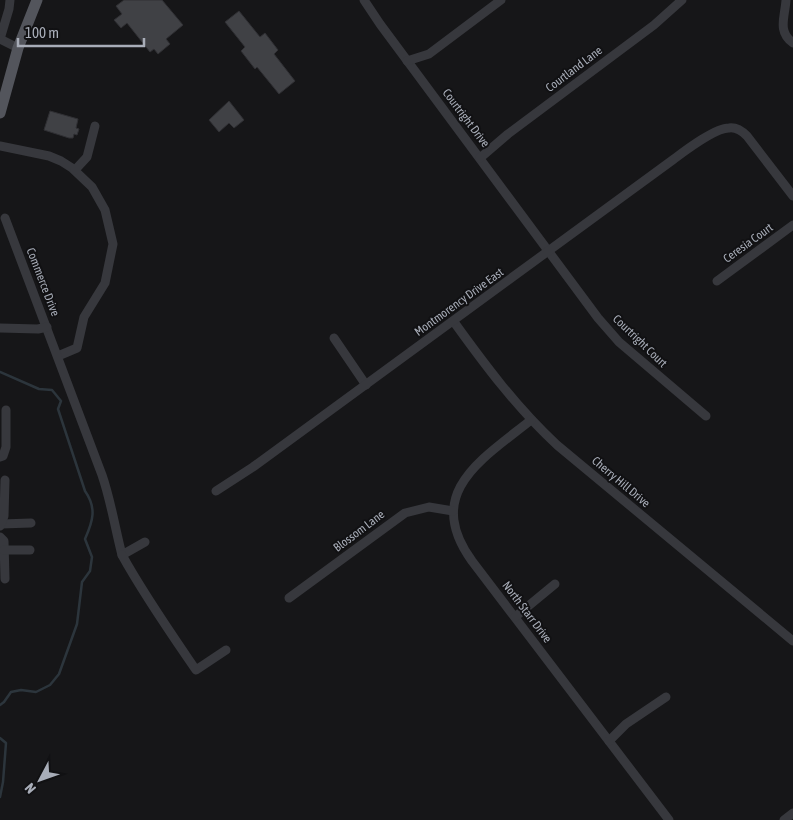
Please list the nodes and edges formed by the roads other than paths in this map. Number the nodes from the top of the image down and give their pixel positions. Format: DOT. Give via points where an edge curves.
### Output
graph roads {
  1 [pos="10,0"];
  2 [pos="36,0"];
  3 [pos="364,0"];
  4 [pos="501,0"];
  5 [pos="682,0"];
  6 [pos="786,0"];
  7 [pos="0,39"];
  8 [pos="793,43"];
  9 [pos="18,48"];
  10 [pos="407,60"];
  11 [pos="0,113"];
  12 [pos="95,126"];
  13 [pos="0,146"];
  14 [pos="480,158"];
  15 [pos="75,170"];
  16 [pos="793,196"];
  17 [pos="5,218"];
  18 [pos="793,225"];
  19 [pos="548,252"];
  20 [pos="718,281"];
  21 [pos="454,322"];
  22 [pos="47,327"];
  23 [pos="0,328"];
  24 [pos="334,338"];
  25 [pos="58,356"];
  26 [pos="366,385"];
  27 [pos="6,410"];
  28 [pos="706,416"];
  29 [pos="531,420"];
  30 [pos="0,457"];
  31 [pos="5,480"];
  32 [pos="216,491"];
  33 [pos="453,512"];
  34 [pos="31,524"];
  35 [pos="0,525"];
  36 [pos="0,537"];
  37 [pos="145,542"];
  38 [pos="4,550"];
  39 [pos="30,550"];
  40 [pos="122,555"];
  41 [pos="5,580"];
  42 [pos="555,584"];
  43 [pos="289,598"];
  44 [pos="515,617"];
  45 [pos="793,641"];
  46 [pos="226,650"];
  47 [pos="666,697"];
  48 [pos="609,741"];
  49 [pos="793,813"];
  50 [pos="669,820"];
  51 [pos="784,820"];
  1 -- 7 [label="street"];
  2 -- 9 [label="main road"];
  3 -- 10 [label="street, Courtright Drive"];
  4 -- 10 [label="street" via="429,54"];
  5 -- 14 [label="street, Courtland Lane"];
  6 -- 8 [label="street" via="784,32"];
  7 -- 9 [label="street"];
  9 -- 11 [label="main road"];
  10 -- 14 [label="street, Courtright Drive"];
  12 -- 15 [label="street" via="87,157"];
  13 -- 15 [label="street" via="50,156"];
  14 -- 19 [label="street, Courtright Drive"];
  15 -- 25 [label="street" via="92,187 105,210 113,244 105,283 84,317 77,348"];
  16 -- 19 [label="street, Montmorency Drive East" via="747,136 741,131 726,128 688,149"];
  17 -- 22 [label="street, Commerce Drive"];
  18 -- 20 [label="street, Ceresia Court"];
  19 -- 21 [label="street, Montmorency Drive East"];
  19 -- 28 [label="street, Courtright Court" via="619,342"];
  21 -- 26 [label="street, Montmorency Drive East"];
  21 -- 29 [label="street, Cherry Hill Drive"];
  22 -- 23 [label="street"];
  22 -- 25 [label="street, Commerce Drive"];
  24 -- 26 [label="street"];
  25 -- 40 [label="street, Commerce Drive" via="111,500"];
  26 -- 32 [label="street, Montmorency Drive East" via="253,468"];
  27 -- 30 [label="street" via="6,447"];
  29 -- 33 [label="street, North Starr Drive" via="472,471 456,495"];
  29 -- 45 [label="street, Cherry Hill Drive"];
  31 -- 35 [label="street" via="4,516"];
  33 -- 43 [label="street, Blossom Lane" via="429,508 405,513"];
  33 -- 44 [label="street, North Starr Drive" via="455,530 465,552"];
  34 -- 35 [label="street"];
  36 -- 38 [label="street" via="4,541"];
  37 -- 40 [label="street"];
  38 -- 39 [label="street"];
  38 -- 41 [label="street"];
  40 -- 46 [label="street, Commerce Drive" via="196,670"];
  42 -- 44 [label="street"];
  44 -- 48 [label="street, North Starr Drive"];
  47 -- 48 [label="street" via="626,724"];
  48 -- 50 [label="street, North Starr Drive"];
  49 -- 51 [label="street"];
}
